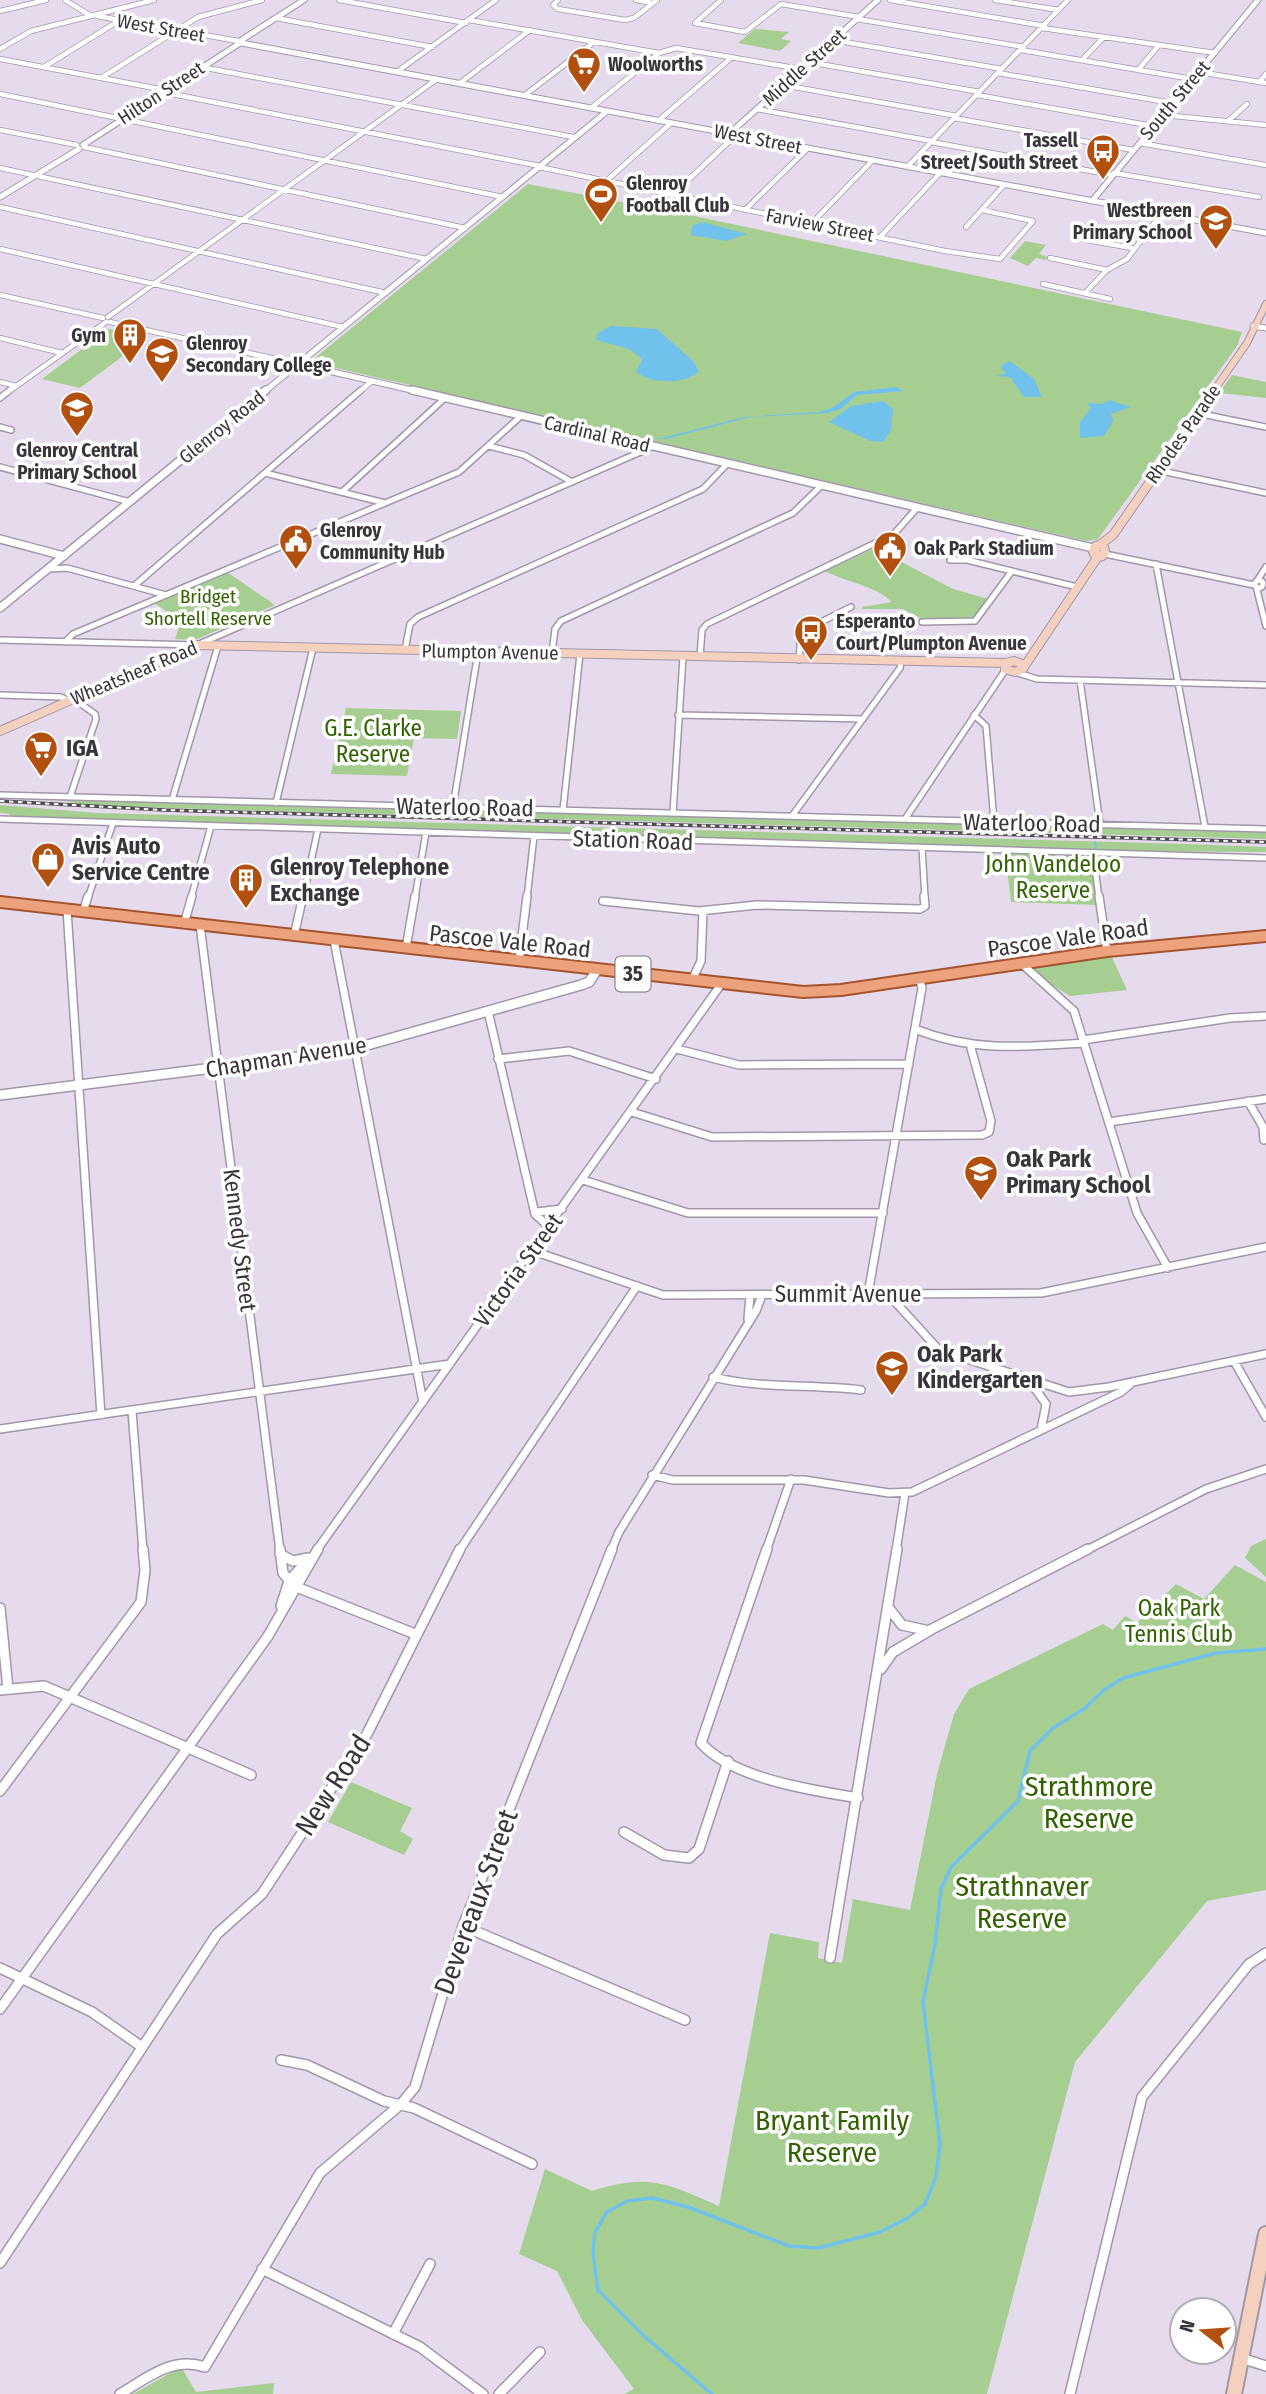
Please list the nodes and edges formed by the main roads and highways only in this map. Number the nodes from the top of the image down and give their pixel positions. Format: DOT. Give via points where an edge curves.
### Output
graph roads {
  1 [pos="1266,304"];
  2 [pos="197,645"];
  3 [pos="1014,669"];
  4 [pos="0,731"];
  5 [pos="0,902"];
  6 [pos="1266,936"];
  7 [pos="1266,2234"];
  8 [pos="1234,2394"];
  1 -- 3 [label="main road, Rhodes Parade" via="1247,343 1032,653"];
  2 -- 3 [label="main road, Plumpton Avenue" via="980,664"];
  2 -- 4 [label="main road, Wheatsheaf Road"];
  5 -- 6 [label="main road, Pascoe Vale Road / 35" via="820,992 1107,951"];
  7 -- 8 [label="main road"];
}
